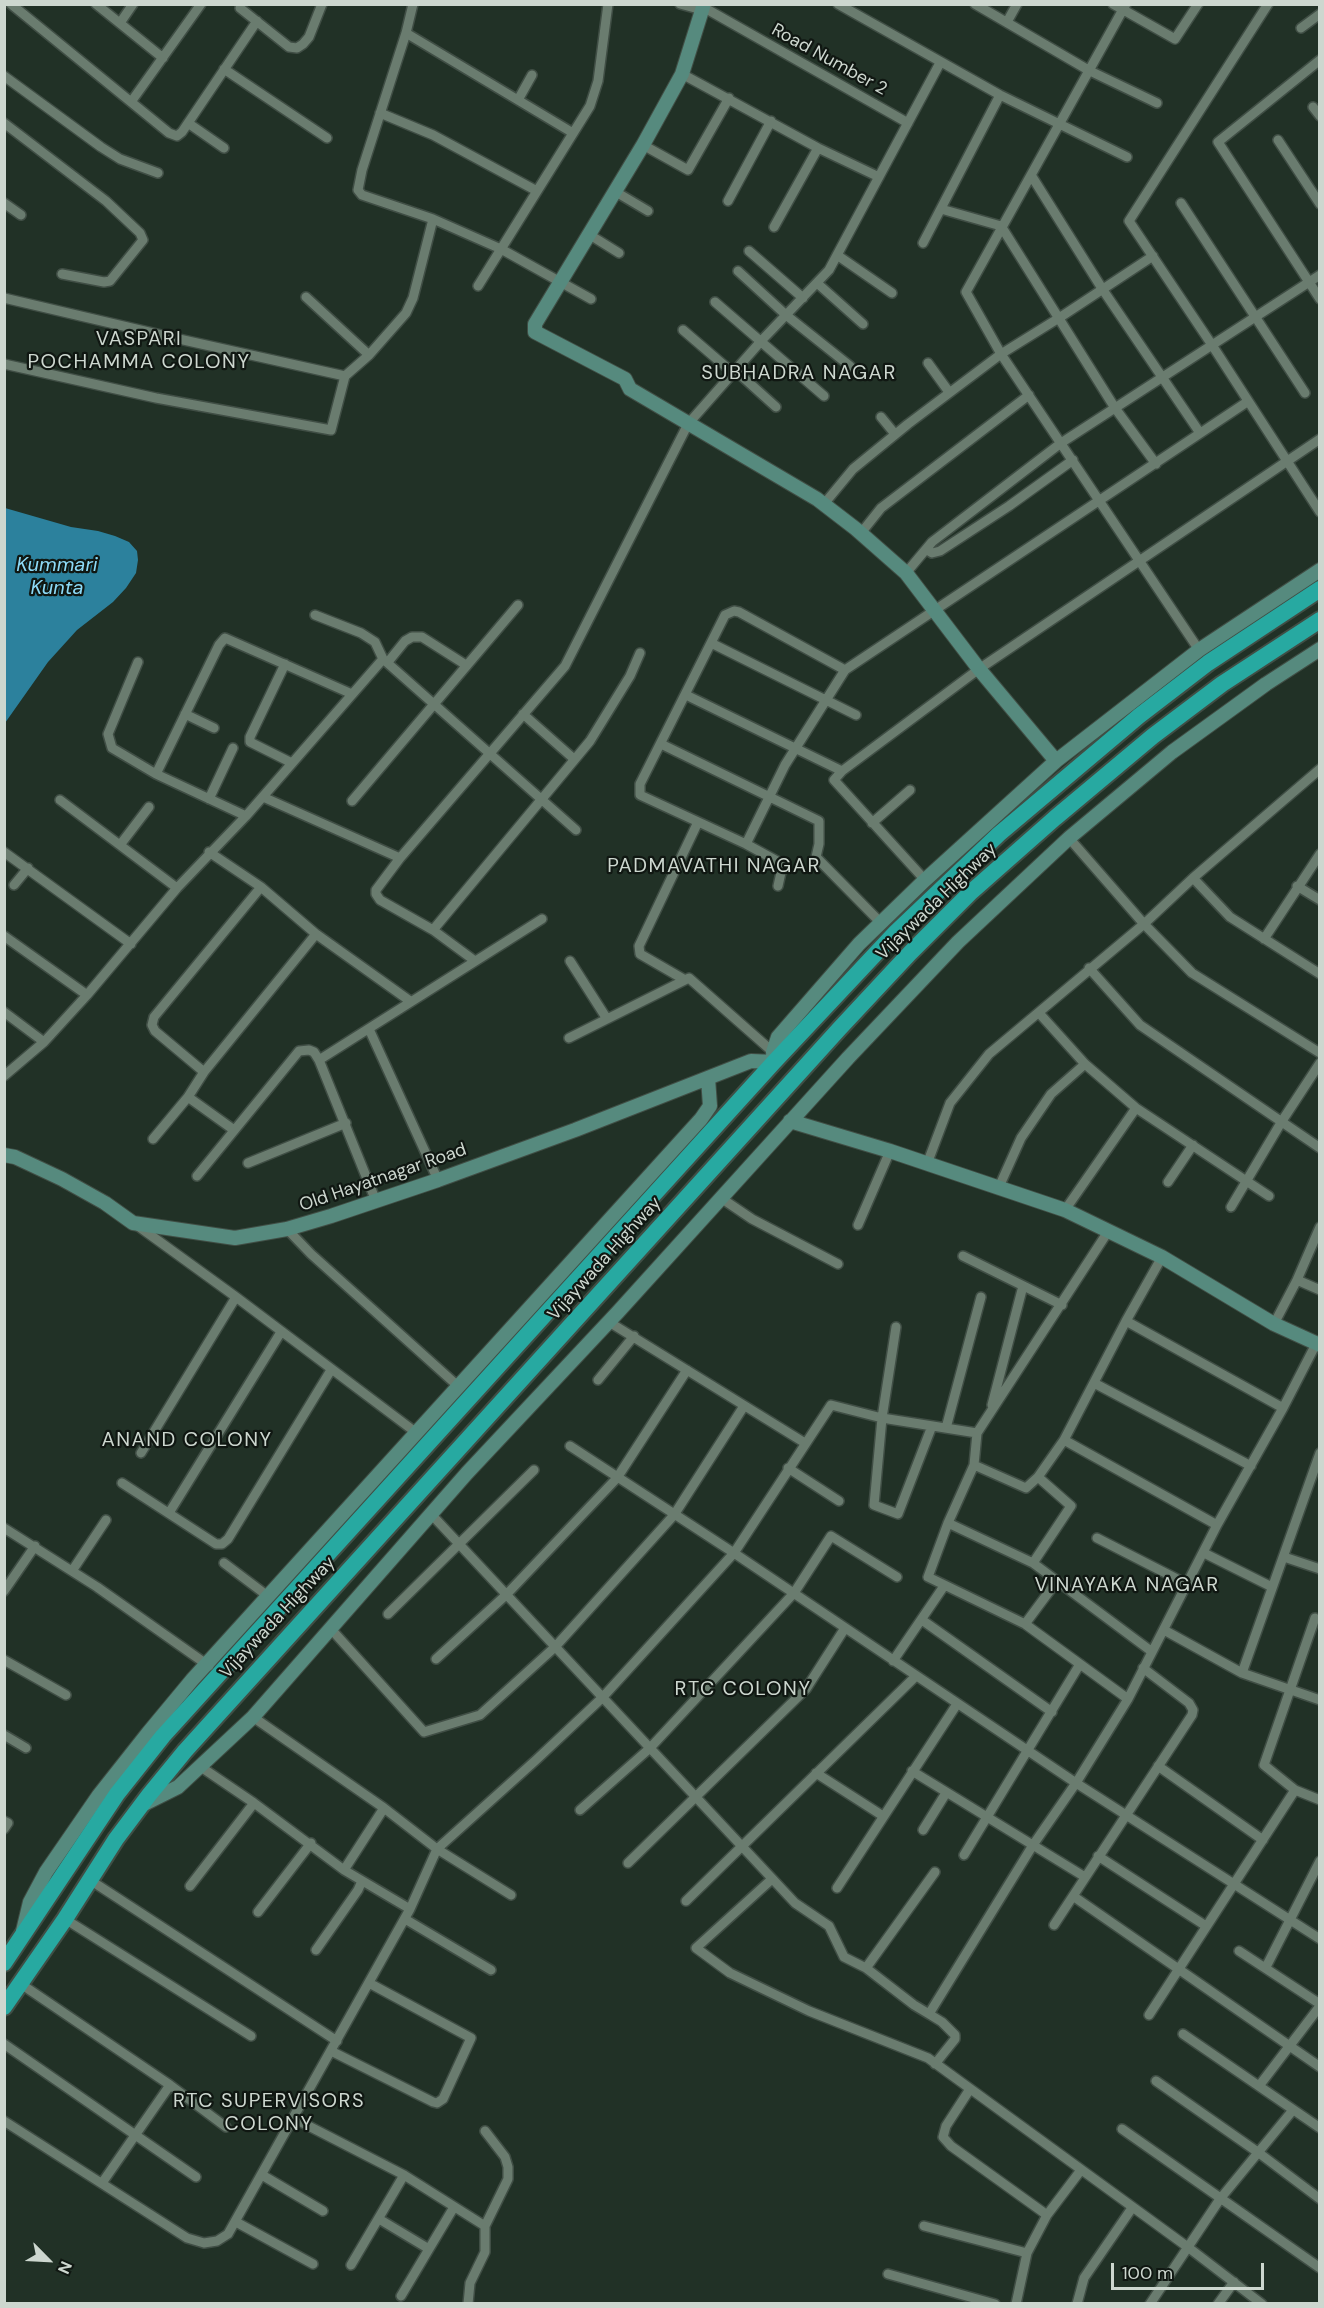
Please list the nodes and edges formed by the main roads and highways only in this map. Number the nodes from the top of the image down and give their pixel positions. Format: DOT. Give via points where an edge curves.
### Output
graph roads {
  1 [pos="1320,589"];
  2 [pos="1320,620"];
  3 [pos="1268,624"];
  4 [pos="1281,645"];
  5 [pos="56,1886"];
  6 [pos="78,1900"];
  7 [pos="4,1963"];
  8 [pos="4,2007"];
  1 -- 3 [label="highway, Vijaywada Highway"];
  2 -- 4 [label="highway, Vijaywada Highway"];
  3 -- 4 [label="highway"];
  3 -- 5 [label="highway, Vijaywada Highway" via="1208,663 1139,716 999,834 773,1057 213,1669 117,1794"];
  4 -- 6 [label="highway, Vijaywada Highway" via="1153,736 1054,818 915,948 229,1701 141,1805"];
  5 -- 6 [label="highway"];
  5 -- 7 [label="highway, Vijaywada Highway"];
  6 -- 8 [label="highway, Vijaywada Highway"];
}
